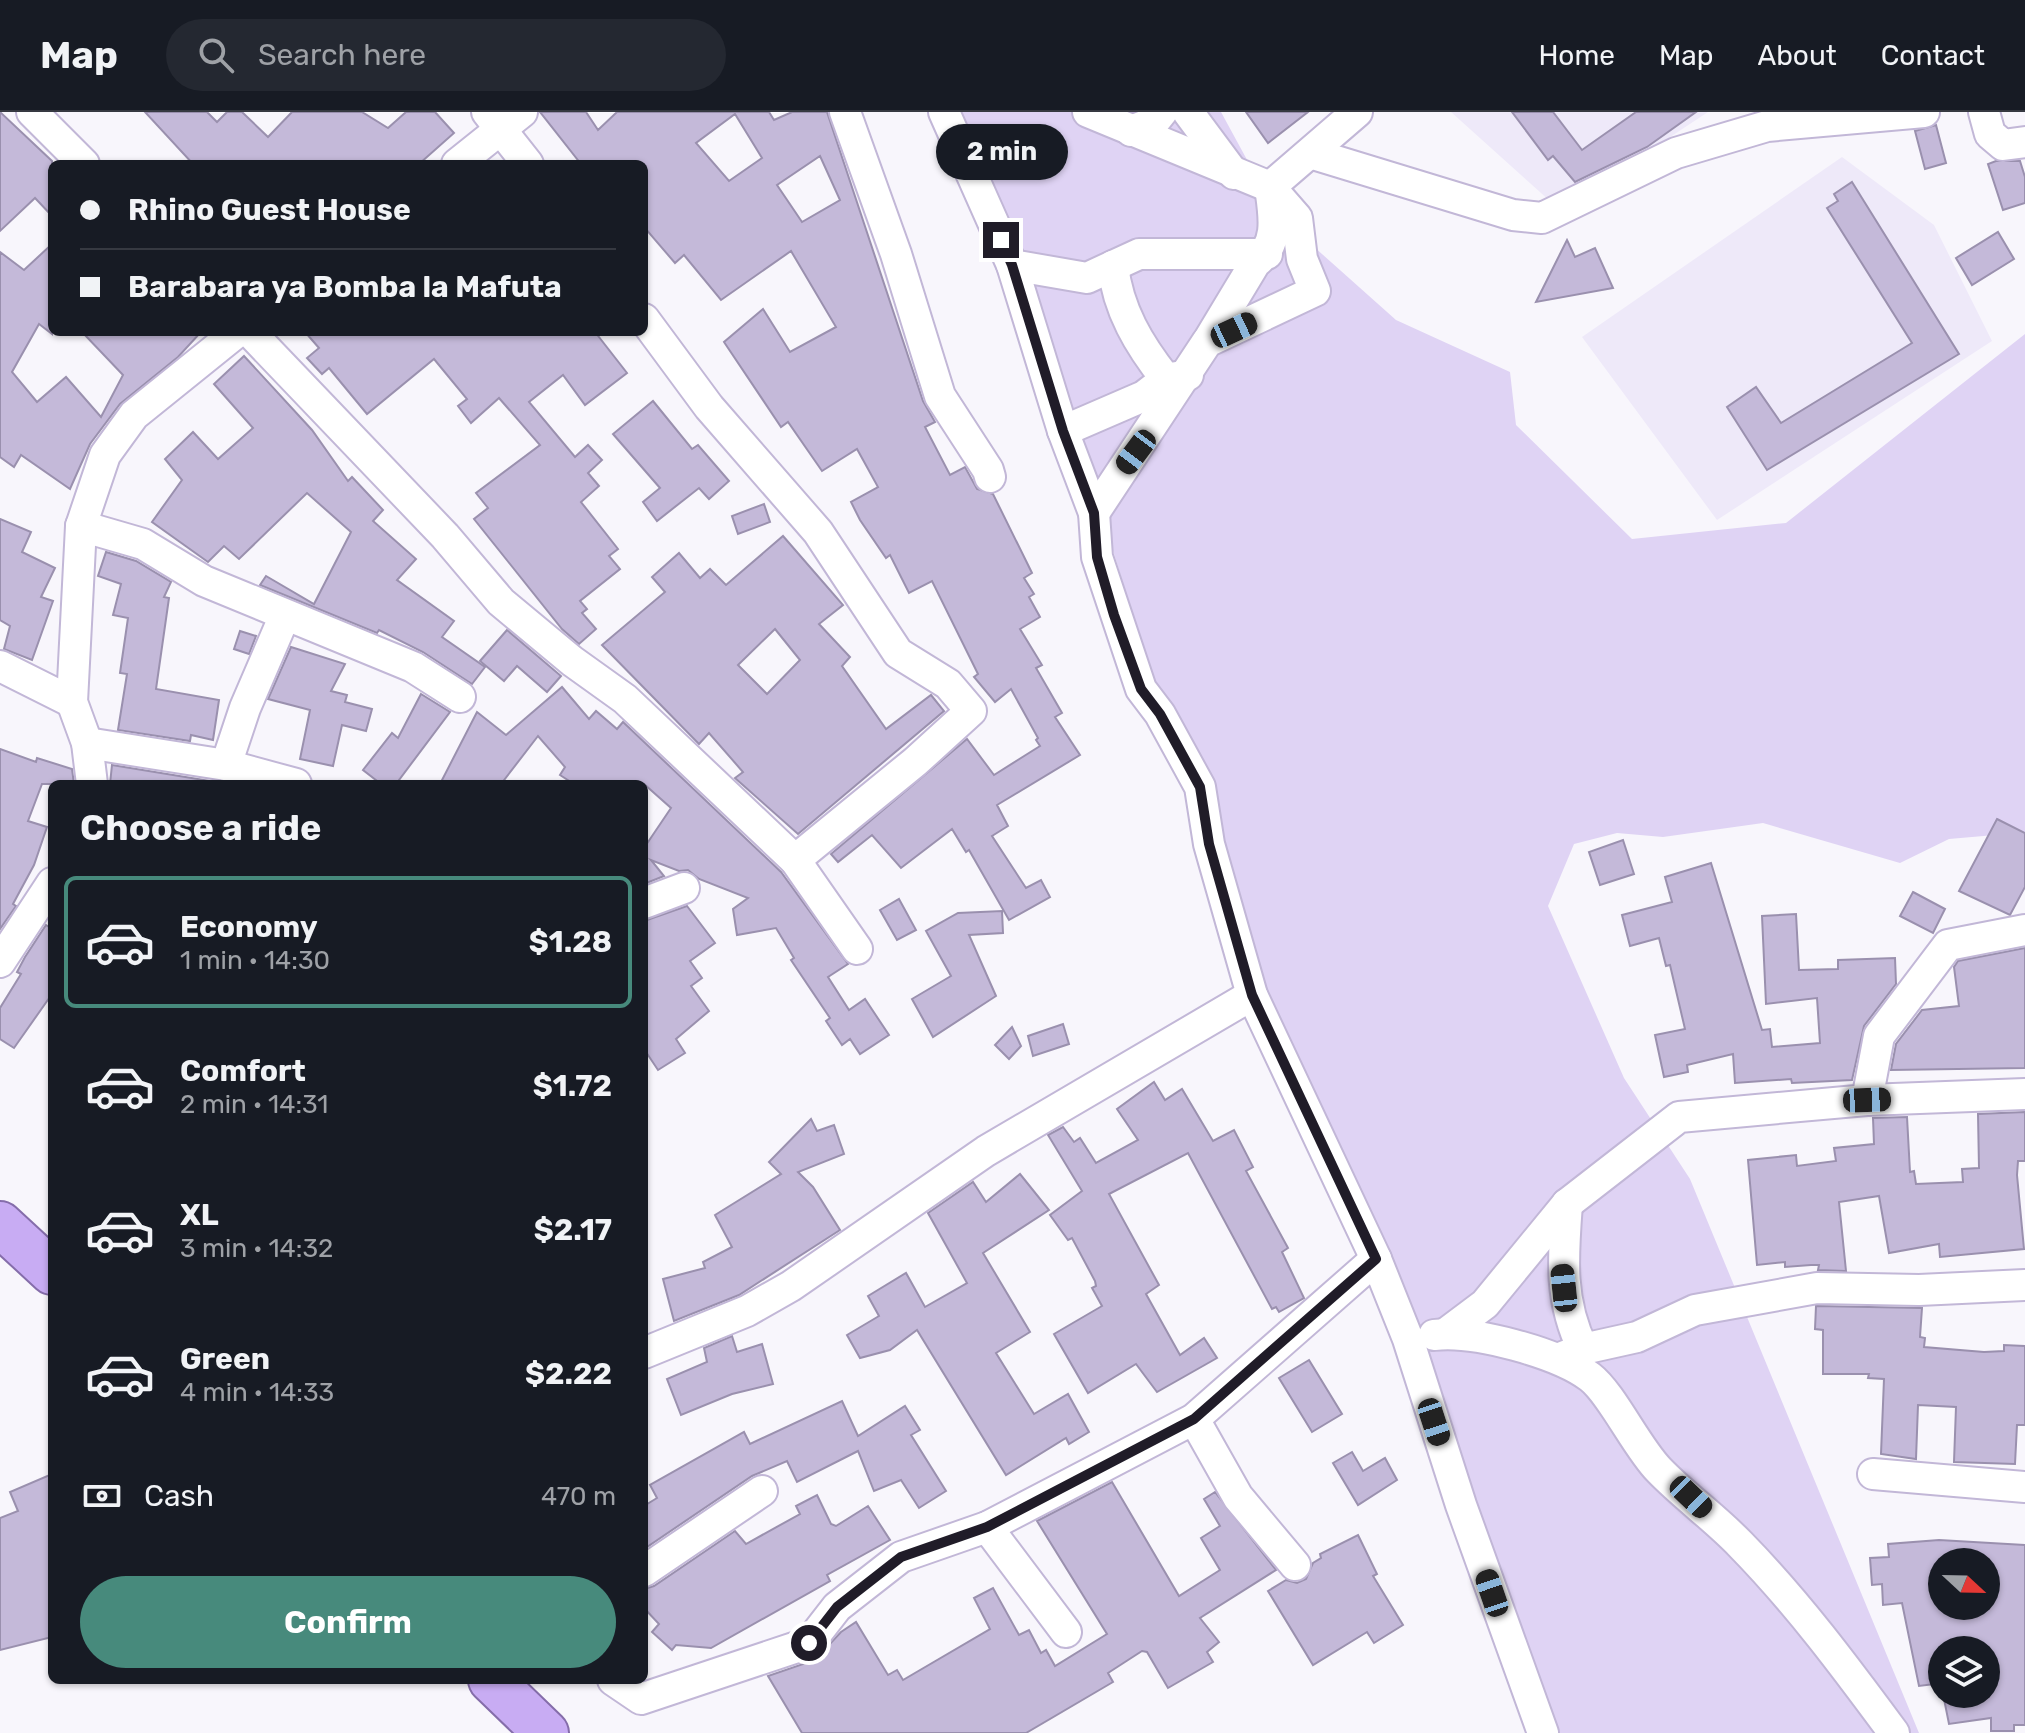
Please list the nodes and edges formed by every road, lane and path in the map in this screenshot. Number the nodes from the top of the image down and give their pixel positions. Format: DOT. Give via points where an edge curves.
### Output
graph roads {
  1 [pos="32,112"];
  2 [pos="845,112"];
  3 [pos="944,112"];
  4 [pos="1088,112"];
  5 [pos="1162,112"];
  6 [pos="1357,112"];
  7 [pos="1924,112"];
  8 [pos="1984,112"];
  9 [pos="1193,115"];
  10 [pos="504,118"];
  11 [pos="1131,131"];
  12 [pos="2025,142"];
  13 [pos="1313,154"];
  14 [pos="80,160"];
  15 [pos="461,160"];
  16 [pos="526,160"];
  17 [pos="1234,175"];
  18 [pos="1270,187"];
  19 [pos="1267,254"];
  20 [pos="1012,265"];
  21 [pos="1113,266"];
  22 [pos="648,324"];
  23 [pos="232,336"];
  24 [pos="254,336"];
  25 [pos="1207,342"];
  26 [pos="1177,377"];
  27 [pos="1063,431"];
  28 [pos="990,477"];
  29 [pos="1094,513"];
  30 [pos="81,526"];
  31 [pos="285,615"];
  32 [pos="0,666"];
  33 [pos="460,697"];
  34 [pos="72,702"];
  35 [pos="87,743"];
  36 [pos="226,765"];
  37 [pos="92,780"];
  38 [pos="281,780"];
  39 [pos="795,860"];
  40 [pos="684,888"];
  41 [pos="48,889"];
  42 [pos="648,902"];
  43 [pos="2025,930"];
  44 [pos="857,949"];
  45 [pos="0,962"];
  46 [pos="1252,995"];
  47 [pos="2025,1094"];
  48 [pos="1867,1100"];
  49 [pos="1567,1204"];
  50 [pos="0,1224"];
  51 [pos="1376,1259"];
  52 [pos="48,1268"];
  53 [pos="2025,1285"];
  54 [pos="1445,1334"];
  55 [pos="1408,1339"];
  56 [pos="648,1351"];
  57 [pos="1571,1354"];
  58 [pos="1194,1419"];
  59 [pos="1873,1474"];
  60 [pos="2025,1487"];
  61 [pos="762,1491"];
  62 [pos="987,1527"];
  63 [pos="1295,1565"];
  64 [pos="648,1568"];
  65 [pos="1066,1632"];
  66 [pos="498,1684"];
  67 [pos="619,1684"];
  68 [pos="546,1733"];
  69 [pos="1543,1733"];
  70 [pos="1894,1733"];
  1 -- 14 [label="street"];
  2 -- 28 [label="street" via="940,396"];
  3 -- 20 [label="street"];
  4 -- 11 [label="street"];
  5 -- 11 [label="street" via="1154,122"];
  6 -- 13 [label="street"];
  7 -- 13 [label="street" via="1767,126 1676,153 1542,218 1513,215"];
  8 -- 12 [label="street" via="1990,134 2003,145"];
  9 -- 17 [label="street"];
  10 -- 15 [label="street"];
  10 -- 16 [label="street"];
  11 -- 17 [label="street"];
  13 -- 18 [label="street"];
  17 -- 18 [label="street"];
  18 -- 19 [label="street" via="1275,227"];
  18 -- 25 [label="street" via="1297,218 1302,259 1315,291"];
  19 -- 21 [label="street" via="1139,254"];
  19 -- 25 [label="street" via="1255,263"];
  20 -- 21 [label="street" via="1087,278"];
  20 -- 27 [label="street"];
  21 -- 26 [label="street" via="1116,296 1145,353"];
  22 -- 39 [label="street" via="709,407 818,532 898,653 948,684 971,711"];
  23 -- 30 [label="street" via="134,415 105,455"];
  24 -- 39 [label="street" via="501,602 625,699"];
  25 -- 26 [label="street"];
  26 -- 27 [label="street"];
  26 -- 29 [label="street"];
  27 -- 29 [label="street"];
  29 -- 46 [label="street" via="1097,557 1141,689 1200,787 1209,844"];
  30 -- 31 [label="street" via="143,544 204,581"];
  30 -- 34 [label="street"];
  31 -- 33 [label="street" via="413,667"];
  31 -- 36 [label="street"];
  32 -- 34 [label="street"];
  34 -- 35 [label="street"];
  35 -- 36 [label="street"];
  35 -- 37 [label="street"];
  36 -- 38 [label="street"];
  39 -- 44 [label="street"];
  40 -- 42 [label="street"];
  41 -- 45 [label="street"];
  43 -- 48 [label="street" via="1948,945 1879,1036"];
  46 -- 51 [label="street"];
  46 -- 56 [label="street" via="986,1151 791,1286 747,1311"];
  47 -- 48 [label="street"];
  48 -- 49 [label="street" via="1679,1117"];
  49 -- 54 [label="street" via="1485,1304"];
  49 -- 57 [label="street" via="1562,1265"];
  50 -- 52 [label="highway"];
  51 -- 55 [label="street"];
  51 -- 58 [label="street"];
  53 -- 57 [label="street" via="1817,1288 1695,1310 1637,1337"];
  54 -- 55 [label="street"];
  54 -- 57 [label="street"];
  55 -- 69 [label="street"];
  57 -- 70 [label="street" via="1659,1470 1783,1590"];
  58 -- 62 [label="street"];
  58 -- 63 [label="street" via="1238,1497"];
  59 -- 60 [label="street"];
  61 -- 64 [label="street"];
  62 -- 65 [label="street"];
  62 -- 67 [label="street" via="901,1557 837,1607 809,1643 641,1699"];
  66 -- 68 [label="highway"];
}
